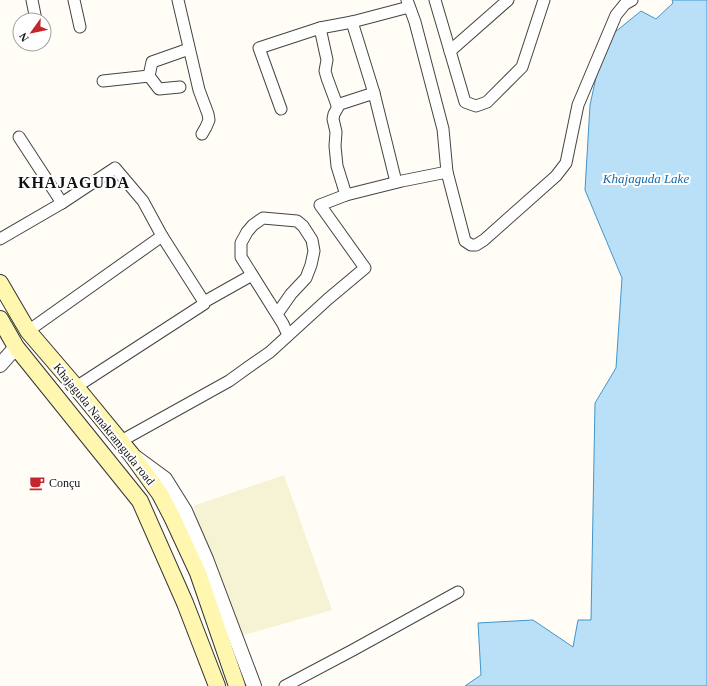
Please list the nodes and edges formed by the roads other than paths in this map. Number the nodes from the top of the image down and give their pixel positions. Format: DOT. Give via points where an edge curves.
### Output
graph roads {
  1 [pos="32,0"];
  2 [pos="74,0"];
  3 [pos="178,0"];
  4 [pos="434,0"];
  5 [pos="508,0"];
  6 [pos="544,0"];
  7 [pos="632,0"];
  8 [pos="408,3"];
  9 [pos="34,12"];
  10 [pos="352,22"];
  11 [pos="80,27"];
  12 [pos="320,28"];
  13 [pos="189,49"];
  14 [pos="450,51"];
  15 [pos="149,76"];
  16 [pos="104,81"];
  17 [pos="180,87"];
  18 [pos="374,93"];
  19 [pos="337,105"];
  20 [pos="281,109"];
  21 [pos="202,134"];
  22 [pos="19,137"];
  23 [pos="447,172"];
  24 [pos="396,182"];
  25 [pos="346,195"];
  26 [pos="62,203"];
  27 [pos="162,236"];
  28 [pos="0,239"];
  29 [pos="252,275"];
  30 [pos="0,283"];
  31 [pos="204,302"];
  32 [pos="277,314"];
  33 [pos="0,319"];
  34 [pos="28,331"];
  35 [pos="288,335"];
  36 [pos="16,347"];
  37 [pos="0,365"];
  38 [pos="76,387"];
  39 [pos="121,441"];
  40 [pos="131,454"];
  41 [pos="458,592"];
  42 [pos="217,686"];
  43 [pos="237,686"];
  44 [pos="254,686"];
  45 [pos="286,686"];
  1 -- 9 [label="street"];
  2 -- 11 [label="street"];
  3 -- 13 [label="street"];
  4 -- 14 [label="street"];
  5 -- 14 [label="street"];
  6 -- 14 [label="street" via="522,67 487,102 476,106 465,102"];
  7 -- 23 [label="street" via="616,14 578,105 566,163 556,176 476,245 465,241"];
  8 -- 10 [label="street"];
  8 -- 23 [label="street" via="443,129"];
  10 -- 12 [label="street"];
  10 -- 18 [label="street"];
  12 -- 19 [label="street" via="327,60 325,71"];
  12 -- 20 [label="street" via="259,48"];
  13 -- 15 [label="street" via="152,62"];
  13 -- 21 [label="street" via="209,120"];
  15 -- 16 [label="street"];
  15 -- 17 [label="street" via="160,89"];
  18 -- 19 [label="street"];
  18 -- 24 [label="street"];
  19 -- 25 [label="street" via="333,119 336,132 335,146 337,166"];
  22 -- 26 [label="street"];
  23 -- 24 [label="street"];
  24 -- 25 [label="street"];
  25 -- 35 [label="street" via="320,205 365,268"];
  26 -- 27 [label="street" via="115,168 143,201"];
  26 -- 28 [label="street"];
  27 -- 31 [label="street"];
  27 -- 34 [label="street"];
  29 -- 31 [label="street"];
  29 -- 32 [label="street"];
  29 -- 32 [label="street" via="241,257 241,243 253,225 263,218 297,222 303,226 312,240 314,251 311,265 306,278"];
  30 -- 34 [label="main road, Khajaguda Nanakramguda road"];
  31 -- 38 [label="street"];
  32 -- 35 [label="street"];
  33 -- 36 [label="main road, Khajaguda Nanakramguda road"];
  34 -- 38 [label="main road, Khajaguda Nanakramguda road"];
  35 -- 39 [label="street" via="270,352 229,381"];
  36 -- 37 [label="street"];
  36 -- 42 [label="main road, Khajaguda Nanakramguda road" via="140,501 185,603"];
  38 -- 39 [label="main road, Khajaguda Nanakramguda road"];
  39 -- 40 [label="main road, Khajaguda Nanakramguda road"];
  40 -- 43 [label="main road, Khajaguda Nanakramguda road" via="160,494 186,546 198,573"];
  40 -- 44 [label="street" via="165,479 185,511"];
  41 -- 45 [label="street"];
}
